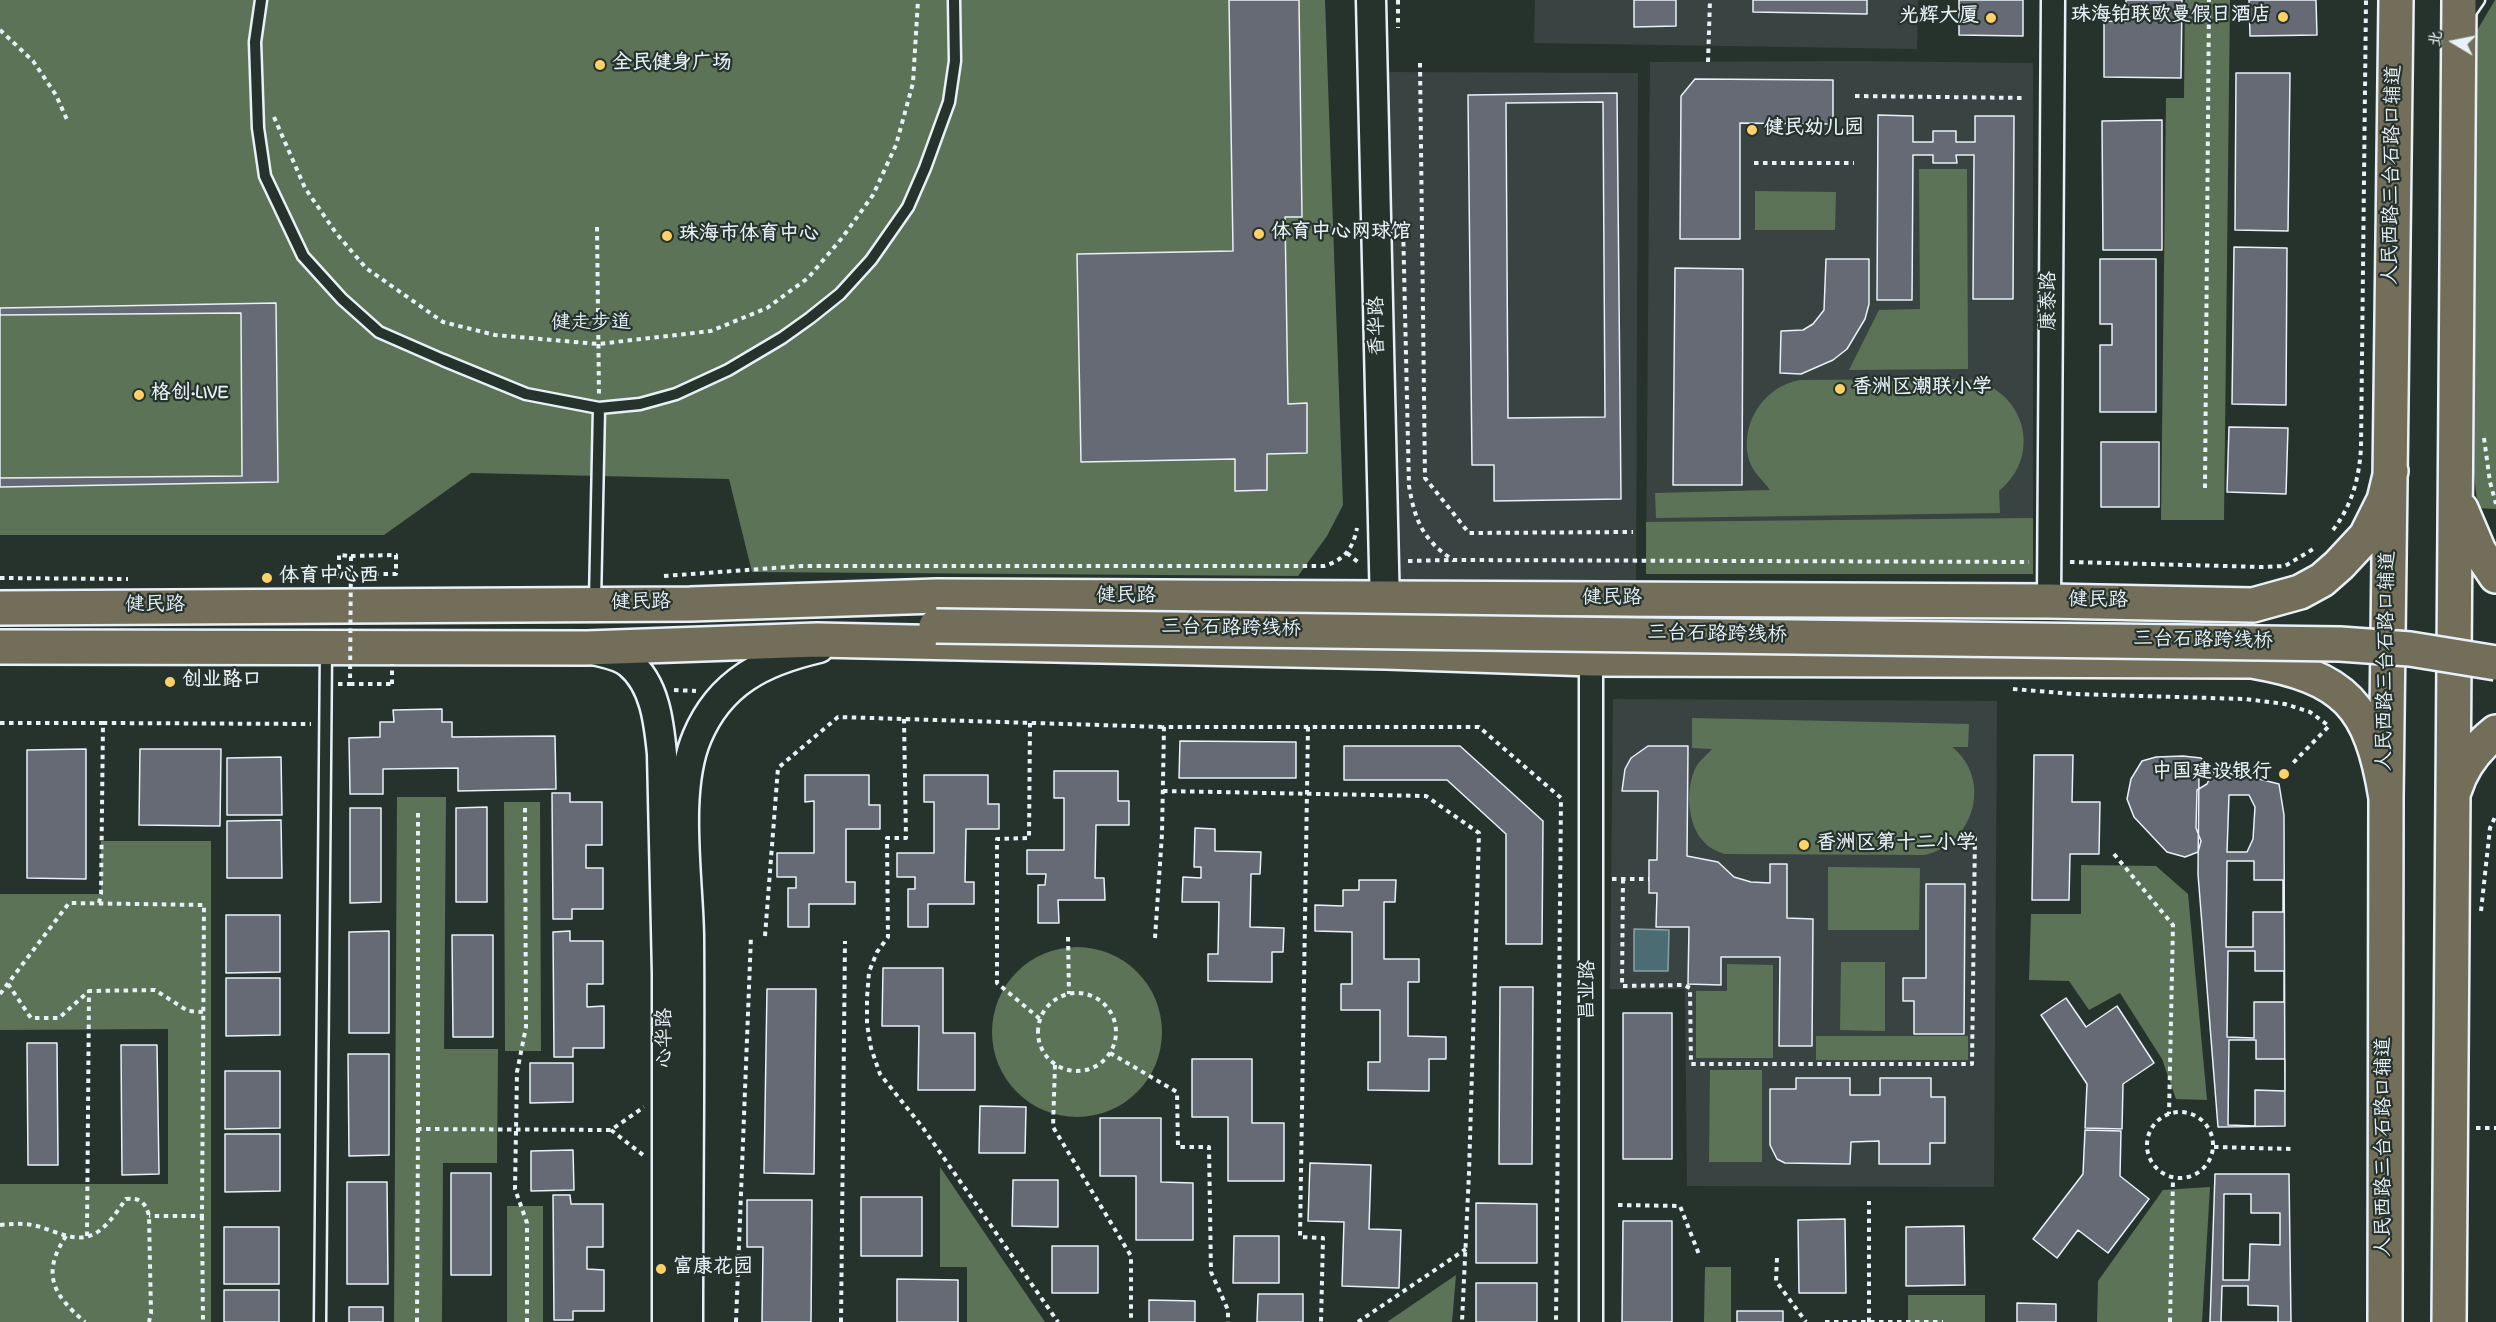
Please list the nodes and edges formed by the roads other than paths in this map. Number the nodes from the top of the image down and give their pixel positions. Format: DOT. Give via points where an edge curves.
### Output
graph roads {
  1 [pos="261,0"];
  2 [pos="954,0"];
  3 [pos="1371,0"];
  4 [pos="2053,0"];
  5 [pos="2396,0"];
  6 [pos="2459,0"];
  7 [pos="2479,0"];
  8 [pos="2458,32"];
  9 [pos="599,408"];
  10 [pos="2391,471"];
  11 [pos="2454,474"];
  12 [pos="1384,547"];
  13 [pos="2496,576"];
  14 [pos="1340,599"];
  15 [pos="1385,599"];
  16 [pos="1429,599"];
  17 [pos="2049,601"];
  18 [pos="812,602"];
  19 [pos="595,605"];
  20 [pos="0,608"];
  21 [pos="936,618"];
  22 [pos="817,640"];
  23 [pos="866,641"];
  24 [pos="2496,644"];
  25 [pos="0,647"];
  26 [pos="587,648"];
  27 [pos="1386,652"];
  28 [pos="1591,659"];
  29 [pos="326,661"];
  30 [pos="2496,663"];
  31 [pos="2496,732"];
  32 [pos="2386,798"];
  33 [pos="2452,800"];
  34 [pos="320,1322"];
  35 [pos="667,1322"];
  36 [pos="688,1322"];
  37 [pos="1591,1322"];
  38 [pos="2385,1322"];
  39 [pos="2449,1322"];
  1 -- 9 [label="lane" via="255,42 258,128 265,176 303,256 379,332 526,394"];
  2 -- 9 [label="lane" via="955,61 949,102 908,207 871,260 825,306 782,338 728,370 676,394 640,404"];
  3 -- 12 [label="street, 香华路"];
  4 -- 17 [label="street, 康泰路"];
  5 -- 10 [label="main road, 人民西路三台石路口辅道"];
  6 -- 8 [label="main road"];
  7 -- 8 [label="lane"];
  8 -- 11 [label="main road"];
  9 -- 19 [label="lane"];
  10 -- 17 [label="main road, 健民路" via="2384,500 2356,548 2322,580 2300,592 2253,606"];
  10 -- 32 [label="main road, 人民西路三台石路口辅道"];
  11 -- 13 [label="main road" via="2471,536"];
  11 -- 33 [label="main road"];
  12 -- 14 [label="street" via="1369,584"];
  12 -- 15 [label="street, 香华路"];
  12 -- 16 [label="street" via="1388,568 1398,585"];
  14 -- 15 [label="main road, 健民路"];
  14 -- 18 [label="main road, 健民路" via="937,596"];
  15 -- 16 [label="main road, 健民路"];
  15 -- 27 [label="street, 香华路"];
  16 -- 17 [label="main road, 健民路"];
  18 -- 19 [label="main road, 健民路"];
  18 -- 21 [label="main road"];
  19 -- 20 [label="main road, 健民路"];
  21 -- 22 [label="main road"];
  21 -- 24 [label="main road, 三台石路跨线桥" via="2340,624"];
  21 -- 30 [label="main road, 三台石路跨线桥, bridge" via="2340,644 2409,649"];
  22 -- 23 [label="main road, 健民路"];
  22 -- 26 [label="main road, 健民路"];
  23 -- 27 [label="main road, 健民路"];
  23 -- 36 [label="street, 心华路" via="780,658 756,670 712,708 696,739 685,804 689,934"];
  25 -- 29 [label="main road, 健民路"];
  26 -- 29 [label="main road, 健民路"];
  26 -- 35 [label="street, 心华路" via="628,662 643,679 659,728 667,974"];
  27 -- 28 [label="main road, 健民路"];
  28 -- 32 [label="main road, 健民路" via="2252,661 2301,672 2336,689 2351,704 2373,737"];
  28 -- 37 [label="street, 昌业路"];
  29 -- 34 [label="lane"];
  31 -- 33 [label="main road" via="2459,775"];
  32 -- 38 [label="main road, 人民西路三台石路口辅道"];
  33 -- 39 [label="main road"];
}
